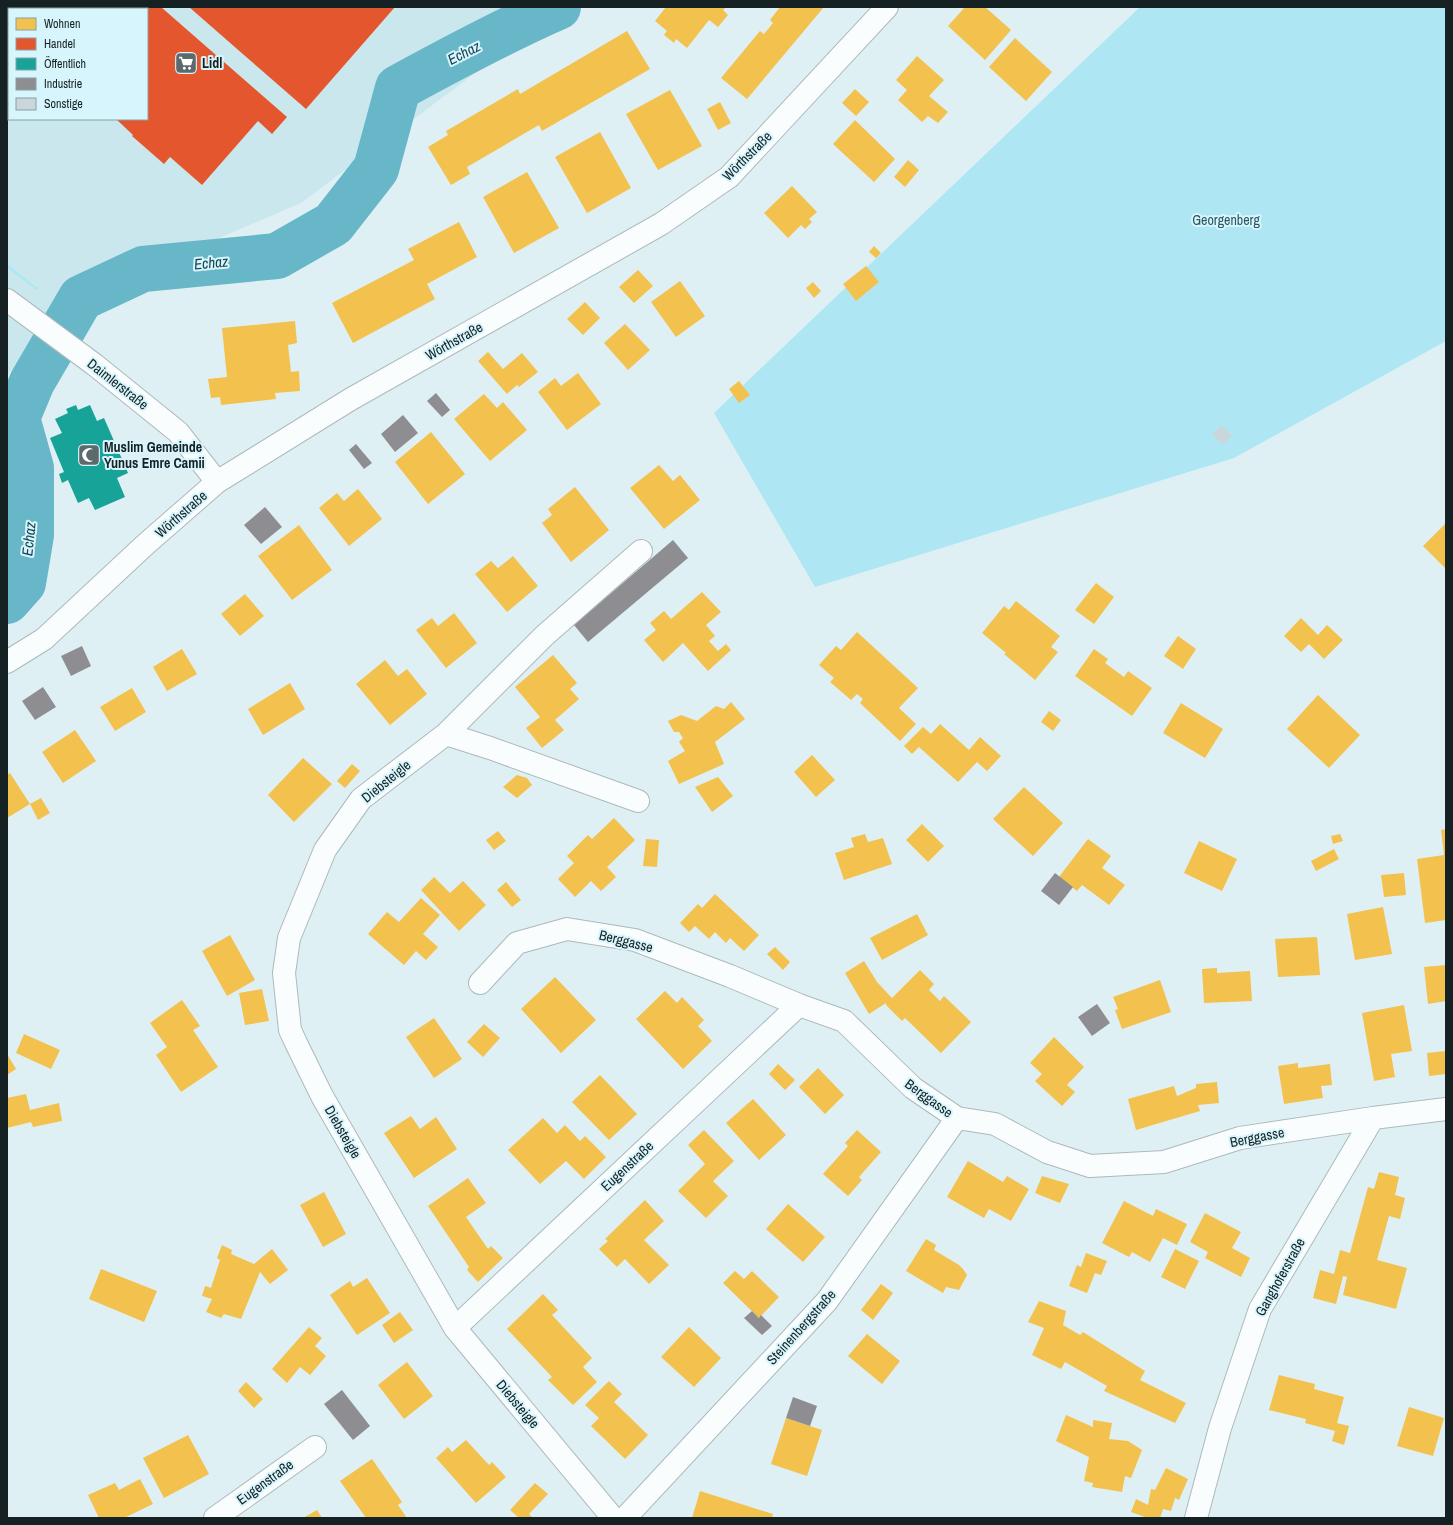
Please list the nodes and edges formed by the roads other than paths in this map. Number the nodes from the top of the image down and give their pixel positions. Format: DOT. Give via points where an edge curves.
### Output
graph roads {
  1 [pos="887,7"];
  2 [pos="7,300"];
  3 [pos="217,482"];
  4 [pos="641,551"];
  5 [pos="7,662"];
  6 [pos="446,734"];
  7 [pos="638,801"];
  8 [pos="480,983"];
  9 [pos="799,1005"];
  10 [pos="1446,1109"];
  11 [pos="957,1118"];
  12 [pos="1373,1118"];
  13 [pos="456,1328"];
  14 [pos="315,1447"];
  15 [pos="215,1518"];
  16 [pos="613,1518"];
  17 [pos="625,1518"];
  18 [pos="1196,1518"];
  1 -- 3 [label="street, Wörthstraße" via="729,178 661,224 351,399"];
  2 -- 3 [label="street, Daimlerstraße" via="95,365 178,432"];
  3 -- 5 [label="street, Wörthstraße" via="44,639"];
  4 -- 6 [label="street, Diebsteigle" via="544,636"];
  6 -- 7 [label="street"];
  6 -- 13 [label="street, Diebsteigle" via="361,799 325,850 289,938 284,973 290,1030 297,1045 322,1096"];
  8 -- 9 [label="street, Berggasse" via="517,943 567,928 635,940"];
  9 -- 11 [label="street, Berggasse" via="844,1021 913,1088"];
  9 -- 13 [label="street, Eugenstraße"];
  10 -- 12 [label="street, Berggasse"];
  11 -- 12 [label="street, Berggasse" via="995,1124 1047,1152 1090,1166 1164,1162 1240,1138"];
  11 -- 17 [label="street, Steinenbergstraße" via="827,1300"];
  12 -- 18 [label="street, Ganghoferstraße" via="1260,1309 1220,1428"];
  13 -- 16 [label="street, Diebsteigle"];
  14 -- 15 [label="street, Eugenstraße"];
}
